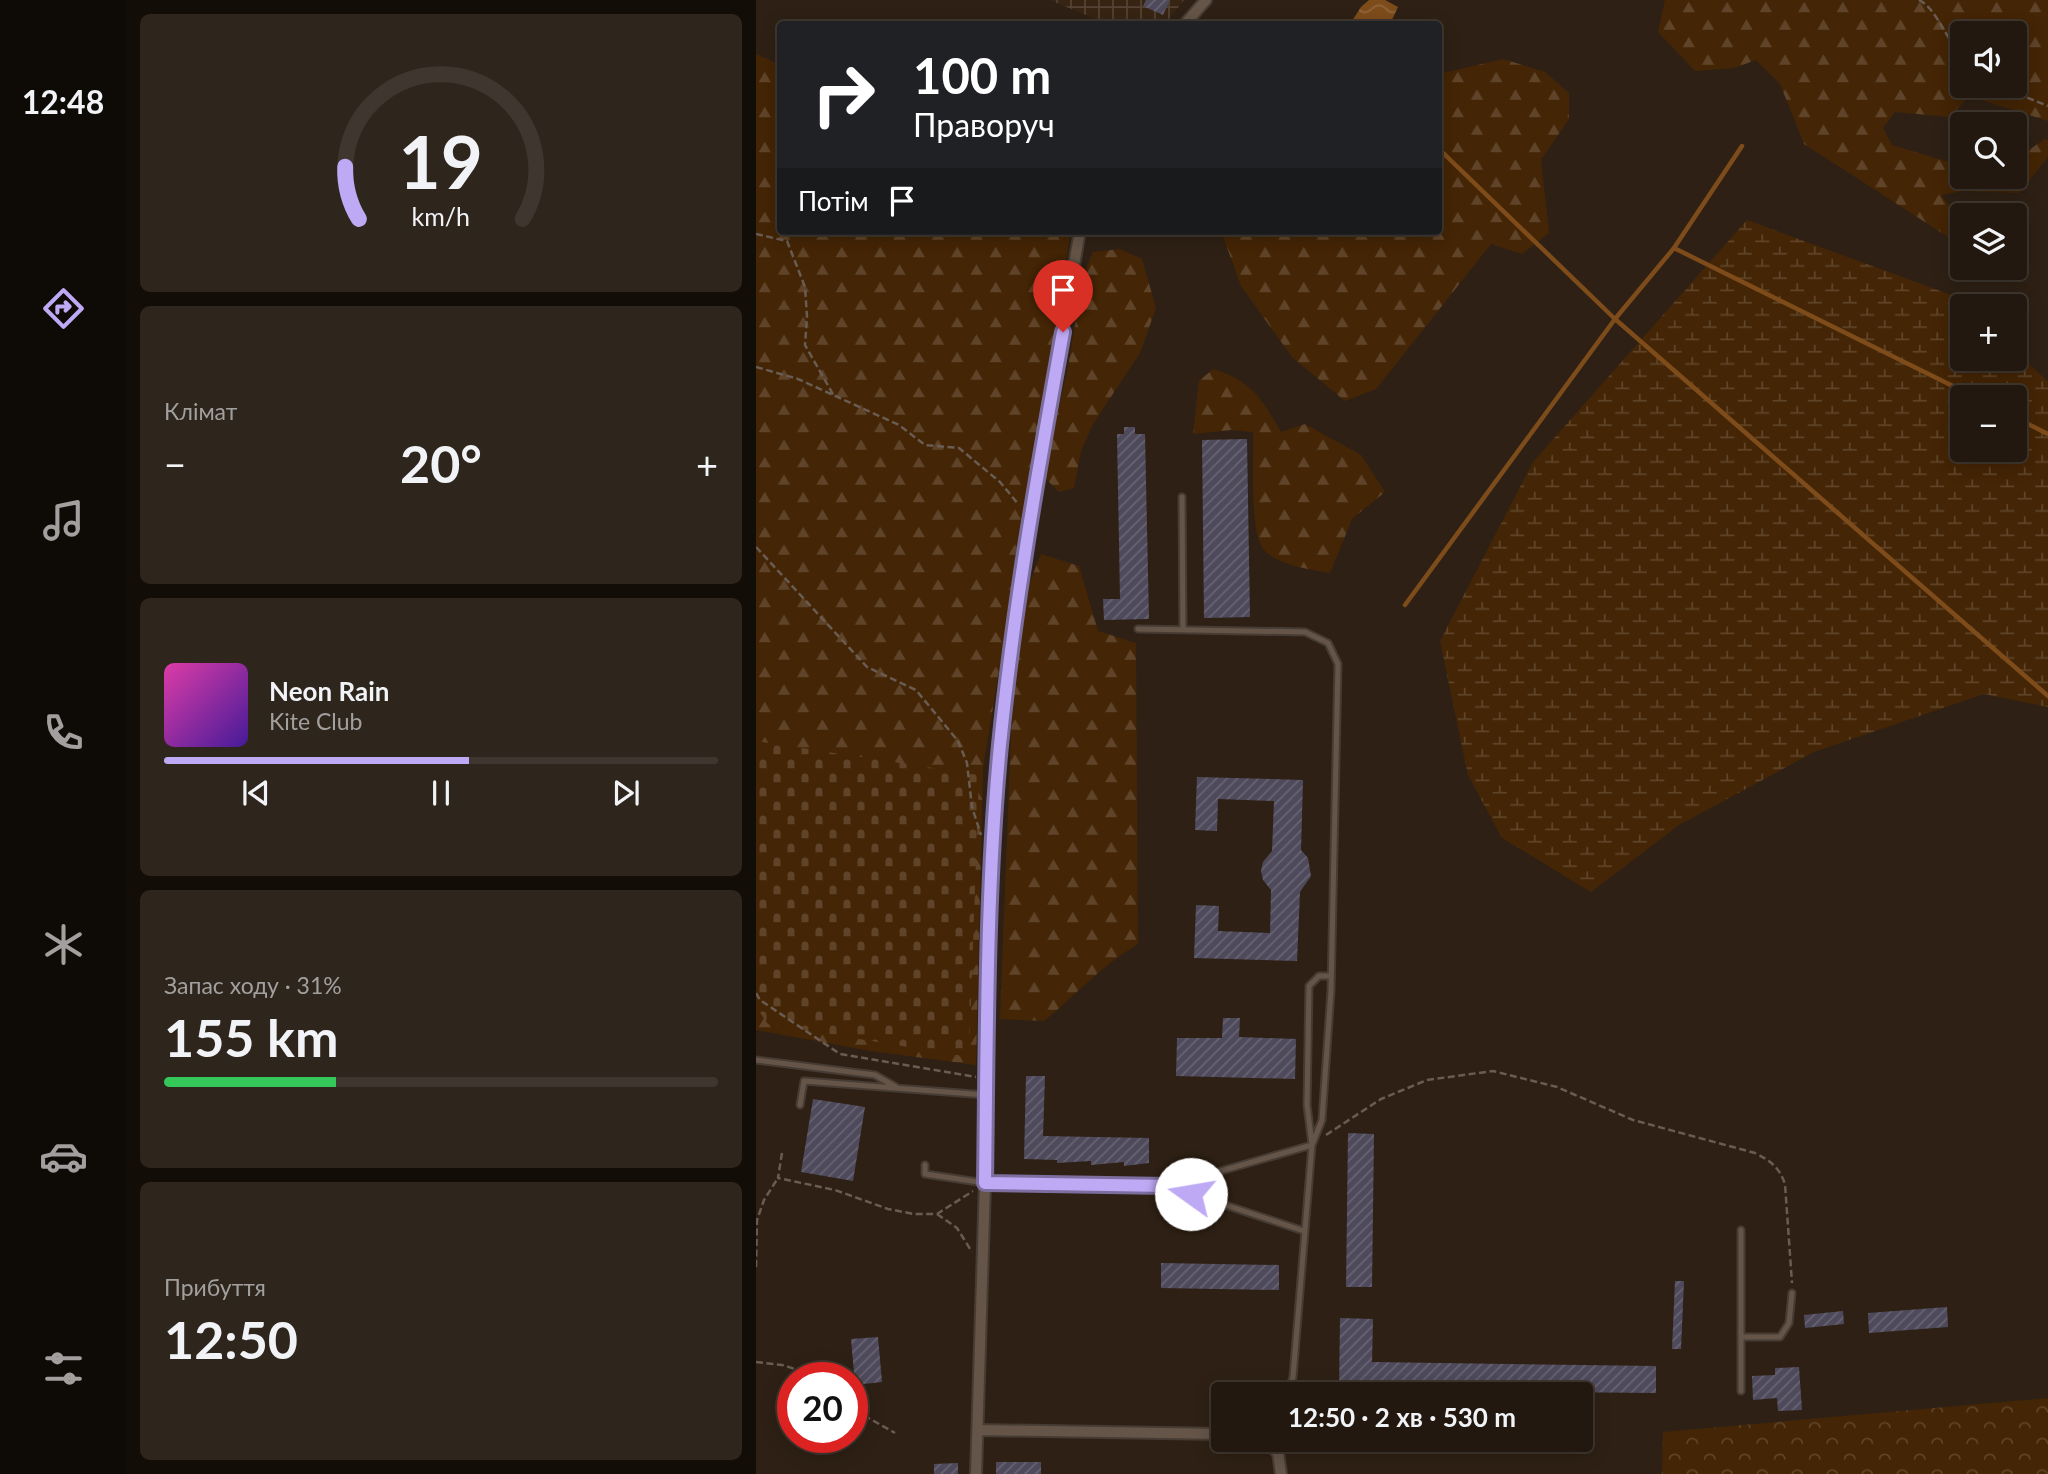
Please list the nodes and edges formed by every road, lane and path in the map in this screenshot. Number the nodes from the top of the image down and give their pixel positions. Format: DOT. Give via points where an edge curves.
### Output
graph roads {
  1 [pos="1206,0"];
  2 [pos="1919,0"];
  3 [pos="1188,21"];
  4 [pos="1950,43"];
  5 [pos="2027,98"];
  6 [pos="2048,106"];
  7 [pos="756,234"];
  8 [pos="1079,235"];
  9 [pos="756,367"];
  10 [pos="834,396"];
  11 [pos="1182,497"];
  12 [pos="1030,517"];
  13 [pos="756,547"];
  14 [pos="1138,629"];
  15 [pos="1182,630"];
  16 [pos="994,845"];
  17 [pos="1331,976"];
  18 [pos="756,993"];
  19 [pos="756,1060"];
  20 [pos="986,1079"];
  21 [pos="898,1088"];
  22 [pos="986,1095"];
  23 [pos="800,1105"];
  24 [pos="1312,1145"];
  25 [pos="782,1153"];
  26 [pos="925,1165"];
  27 [pos="778,1178"];
  28 [pos="985,1183"];
  29 [pos="1168,1186"];
  30 [pos="937,1214"];
  31 [pos="1741,1230"];
  32 [pos="1304,1231"];
  33 [pos="756,1267"];
  34 [pos="983,1268"];
  35 [pos="1792,1293"];
  36 [pos="1741,1337"];
  37 [pos="756,1362"];
  38 [pos="777,1364"];
  39 [pos="1291,1382"];
  40 [pos="1741,1391"];
  41 [pos="868,1418"];
  42 [pos="978,1430"];
  43 [pos="895,1433"];
  44 [pos="1211,1434"];
  45 [pos="1277,1452"];
  46 [pos="976,1474"];
  47 [pos="1281,1474"];
  1 -- 3 [label="street"];
  2 -- 4 [label="path" via="1927,4"];
  5 -- 6 [label="path"];
  7 -- 10 [label="path" via="787,241 805,287 805,345"];
  8 -- 12 [label="street"];
  9 -- 10 [label="path"];
  10 -- 12 [label="path" via="899,425 925,445 958,448 1000,482"];
  11 -- 15 [label="lane"];
  12 -- 16 [label="street" via="1000,747"];
  13 -- 16 [label="path" via="867,667 916,690 958,741 967,763 979,832"];
  14 -- 15 [label="lane"];
  15 -- 17 [label="lane" via="1305,632 1328,643 1338,664"];
  16 -- 20 [label="street"];
  17 -- 24 [label="lane" via="1322,1120"];
  17 -- 24 [label="lane" via="1319,976 1309,986 1307,1105"];
  18 -- 20 [label="path" via="840,1054"];
  19 -- 21 [label="lane" via="875,1075"];
  20 -- 22 [label="street"];
  21 -- 22 [label="lane"];
  21 -- 23 [label="lane" via="804,1081"];
  22 -- 28 [label="street"];
  24 -- 29 [label="lane"];
  24 -- 32 [label="lane"];
  24 -- 35 [label="path" via="1381,1099 1427,1080 1493,1071 1557,1087 1633,1120 1770,1160 1785,1184"];
  25 -- 27 [label="path"];
  26 -- 28 [label="lane" via="925,1174"];
  27 -- 30 [label="path" via="835,1190 888,1209"];
  27 -- 33 [label="path" via="757,1220"];
  28 -- 29 [label="lane"];
  28 -- 30 [label="path"];
  28 -- 34 [label="street"];
  29 -- 32 [label="lane"];
  30 -- 34 [label="path" via="957,1228"];
  31 -- 36 [label="lane"];
  32 -- 39 [label="lane"];
  34 -- 42 [label="street"];
  35 -- 36 [label="lane" via="1789,1323 1780,1337"];
  36 -- 40 [label="lane"];
  37 -- 38 [label="path"];
  41 -- 43 [label="path"];
  42 -- 44 [label="street"];
  42 -- 46 [label="street"];
  45 -- 47 [label="street"];
}
